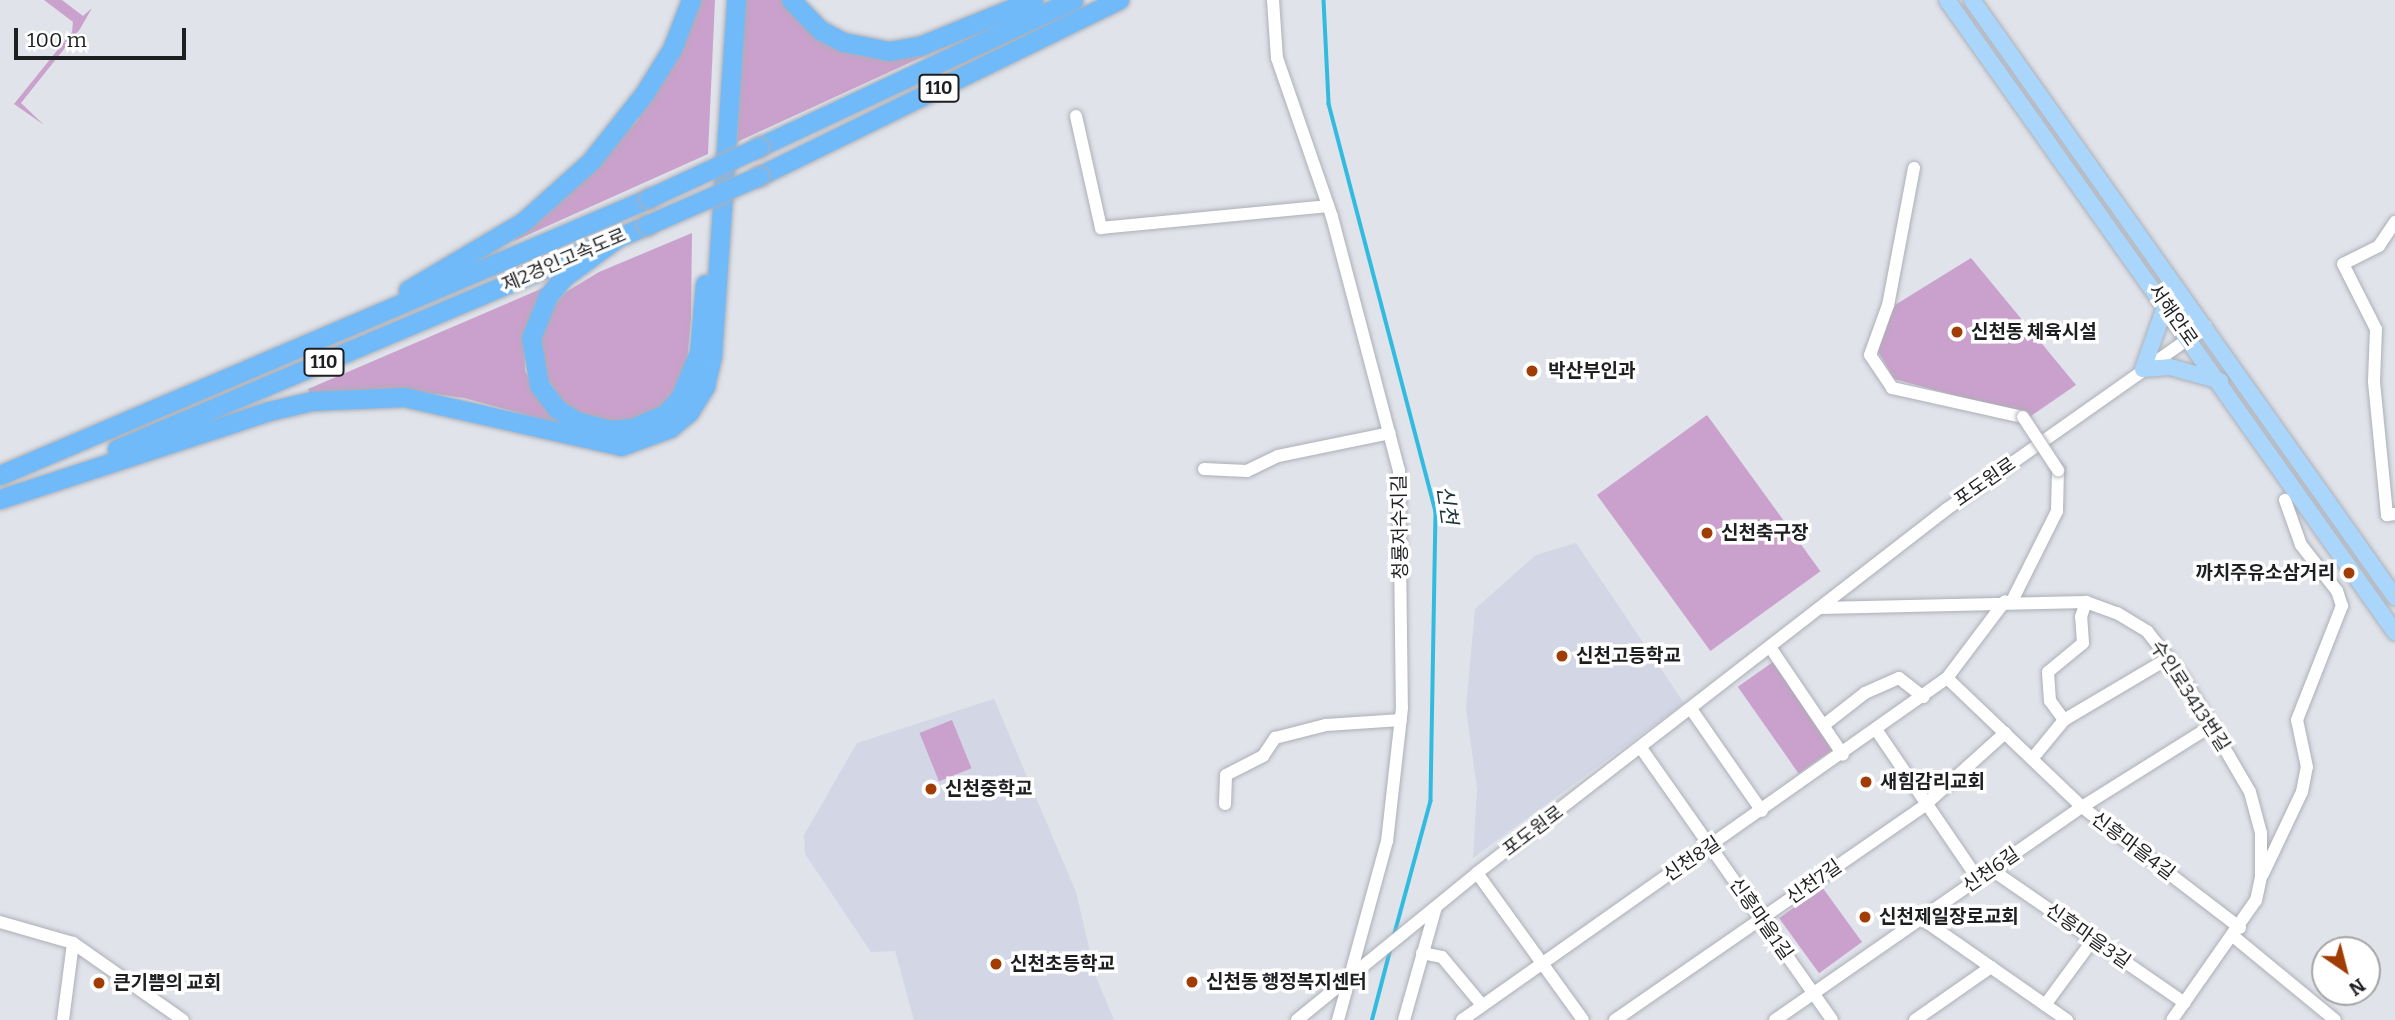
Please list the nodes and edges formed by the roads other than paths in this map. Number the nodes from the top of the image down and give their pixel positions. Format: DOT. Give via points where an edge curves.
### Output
graph roads {
  1 [pos="691,0"];
  2 [pos="727,0"];
  3 [pos="736,0"];
  4 [pos="791,0"];
  5 [pos="1033,0"];
  6 [pos="1073,0"];
  7 [pos="1119,0"];
  8 [pos="1273,0"];
  9 [pos="1947,0"];
  10 [pos="1972,0"];
  11 [pos="1076,116"];
  12 [pos="1914,167"];
  13 [pos="1328,206"];
  14 [pos="2395,222"];
  15 [pos="617,238"];
  16 [pos="2166,304"];
  17 [pos="2206,326"];
  18 [pos="338,331"];
  19 [pos="2189,338"];
  20 [pos="2143,369"];
  21 [pos="2220,381"];
  22 [pos="1390,433"];
  23 [pos="1204,469"];
  24 [pos="0,475"];
  25 [pos="0,499"];
  26 [pos="2285,500"];
  27 [pos="2395,514"];
  28 [pos="2395,597"];
  29 [pos="2008,601"];
  30 [pos="2086,602"];
  31 [pos="1820,608"];
  32 [pos="2395,632"];
  33 [pos="1770,647"];
  34 [pos="2169,658"];
  35 [pos="1947,678"];
  36 [pos="1923,697"];
  37 [pos="1691,709"];
  38 [pos="1401,720"];
  39 [pos="2064,720"];
  40 [pos="1824,725"];
  41 [pos="2211,726"];
  42 [pos="1877,731"];
  43 [pos="2005,733"];
  44 [pos="1642,748"];
  45 [pos="1843,755"];
  46 [pos="2032,759"];
  47 [pos="1225,804"];
  48 [pos="1926,805"];
  49 [pos="2082,807"];
  50 [pos="1762,811"];
  51 [pos="1710,847"];
  52 [pos="1992,870"];
  53 [pos="1477,873"];
  54 [pos="2261,877"];
  55 [pos="1978,879"];
  56 [pos="1432,909"];
  57 [pos="1760,918"];
  58 [pos="1922,919"];
  59 [pos="0,922"];
  60 [pos="2237,932"];
  61 [pos="2093,940"];
  62 [pos="73,943"];
  63 [pos="1422,953"];
  64 [pos="1541,961"];
  65 [pos="1992,967"];
  66 [pos="1350,978"];
  67 [pos="1813,993"];
  68 [pos="2185,1003"];
  69 [pos="1482,1005"];
  70 [pos="2045,1005"];
  71 [pos="2063,1019"];
  72 [pos="63,1020"];
  73 [pos="183,1020"];
  74 [pos="1297,1020"];
  75 [pos="1338,1020"];
  76 [pos="1404,1020"];
  77 [pos="1461,1020"];
  78 [pos="1583,1020"];
  79 [pos="1615,1020"];
  80 [pos="1775,1020"];
  81 [pos="1832,1020"];
  82 [pos="1915,1020"];
  83 [pos="2172,1020"];
  84 [pos="2334,1020"];
  1 -- 18 [label="highway" via="671,49 644,94 591,161 556,194 483,248"];
  2 -- 15 [label="highway" via="699,352 691,379 665,414 649,424 609,430 576,421 557,408 539,385 531,338 548,296 564,277"];
  3 -- 25 [label="highway" via="712,355 705,386 689,412 670,428 621,446 465,407 404,397 313,401 269,411"];
  4 -- 5 [label="highway" via="820,30 843,42 890,51 922,46"];
  6 -- 18 [label="highway, 제2경인고속도로 / 110, bridge" via="649,198"];
  7 -- 15 [label="highway, 제2경인고속도로 / 110, bridge" via="759,176"];
  8 -- 13 [label="street, 청룡저수지길" via="1277,58"];
  9 -- 16 [label="main road, 서해안로"];
  10 -- 17 [label="main road, 서해안로"];
  11 -- 13 [label="street" via="1101,228"];
  12 -- 29 [label="street, 신천8길, bridge" via="1888,305 1870,355 1892,388 2023,417 2058,470 2057,511"];
  13 -- 22 [label="street, 청룡저수지길"];
  14 -- 27 [label="street" via="2379,246 2343,264 2376,329 2374,382 2387,516"];
  15 -- 25 [label="highway, 제2경인고속도로 / 110"];
  16 -- 19 [label="main road, 서해안로"];
  16 -- 20 [label="main road"];
  17 -- 19 [label="street, 포도원로"];
  17 -- 28 [label="main road, 서해안로"];
  18 -- 24 [label="highway, 제2경인고속도로 / 110"];
  19 -- 20 [label="street, 포도원로"];
  19 -- 21 [label="main road, 서해안로"];
  20 -- 21 [label="main road" via="2170,368"];
  20 -- 31 [label="street, 포도원로" via="1947,509"];
  21 -- 32 [label="main road, 서해안로"];
  22 -- 23 [label="street" via="1278,456 1247,471"];
  22 -- 38 [label="street, 청룡저수지길" via="1399,470"];
  26 -- 54 [label="street" via="2301,544 2343,599 2297,720 2307,767 2302,792"];
  29 -- 30 [label="street, 수인로3413번길"];
  29 -- 31 [label="street, 수인로3413번길"];
  29 -- 35 [label="street, 신천8길"];
  30 -- 34 [label="street, 수인로3413번길" via="2118,613 2147,631"];
  30 -- 39 [label="street" via="2081,617 2083,643 2048,672 2050,701"];
  31 -- 33 [label="street, 포도원로"];
  33 -- 37 [label="street, 포도원로"];
  33 -- 40 [label="street"];
  34 -- 39 [label="street"];
  34 -- 41 [label="street, 수인로3413번길"];
  35 -- 36 [label="street, 신천8길"];
  35 -- 43 [label="street, 신흥마을4길"];
  36 -- 40 [label="street" via="1899,678 1865,692"];
  36 -- 42 [label="street, 신천8길"];
  37 -- 44 [label="street, 포도원로"];
  37 -- 50 [label="street"];
  38 -- 47 [label="street" via="1326,725 1275,738 1263,756 1226,775"];
  38 -- 66 [label="street, 청룡저수지길" via="1387,841"];
  39 -- 46 [label="street"];
  40 -- 45 [label="street"];
  41 -- 49 [label="street, 신천6길"];
  41 -- 54 [label="street, 수인로3413번길" via="2250,792 2261,833"];
  42 -- 45 [label="street, 신천8길"];
  42 -- 48 [label="street"];
  43 -- 46 [label="street, 신흥마을4길"];
  43 -- 48 [label="street, 신천7길"];
  44 -- 51 [label="street, 신흥마을1길"];
  44 -- 53 [label="street, 포도원로"];
  45 -- 50 [label="street, 신천8길"];
  46 -- 49 [label="street, 신흥마을4길"];
  48 -- 55 [label="street"];
  48 -- 57 [label="street, 신천7길"];
  49 -- 52 [label="street, 신천6길"];
  49 -- 60 [label="street, 신흥마을4길"];
  50 -- 51 [label="street, 신천8길"];
  51 -- 57 [label="street, 신흥마을1길"];
  51 -- 64 [label="street, 신천8길"];
  52 -- 55 [label="street, 신천6길"];
  52 -- 61 [label="street, 신흥마을3길"];
  53 -- 56 [label="street, 포도원로"];
  53 -- 64 [label="street"];
  54 -- 60 [label="street, 수인로3413번길" via="2256,900"];
  55 -- 58 [label="street, 신천6길"];
  56 -- 63 [label="street"];
  56 -- 66 [label="street, 포도원로"];
  57 -- 67 [label="street, 신흥마을1길"];
  57 -- 79 [label="street, 신천7길"];
  58 -- 65 [label="street"];
  58 -- 67 [label="street, 신천6길"];
  59 -- 62 [label="street"];
  60 -- 68 [label="street, 수인로3413번길"];
  60 -- 84 [label="street, 신흥마을4길"];
  61 -- 68 [label="street, 신흥마을3길"];
  61 -- 70 [label="street"];
  62 -- 72 [label="street"];
  62 -- 73 [label="street"];
  63 -- 69 [label="street" via="1442,957"];
  63 -- 76 [label="street"];
  64 -- 69 [label="street, 신천8길"];
  64 -- 78 [label="street"];
  65 -- 70 [label="street"];
  65 -- 82 [label="street"];
  66 -- 74 [label="street"];
  66 -- 75 [label="street, 청룡저수지길"];
  67 -- 80 [label="street, 신천6길"];
  67 -- 81 [label="street, 신흥마을1길"];
  68 -- 83 [label="street, 수인로3413번길"];
  69 -- 77 [label="street, 신천8길"];
  70 -- 71 [label="street"];
}
